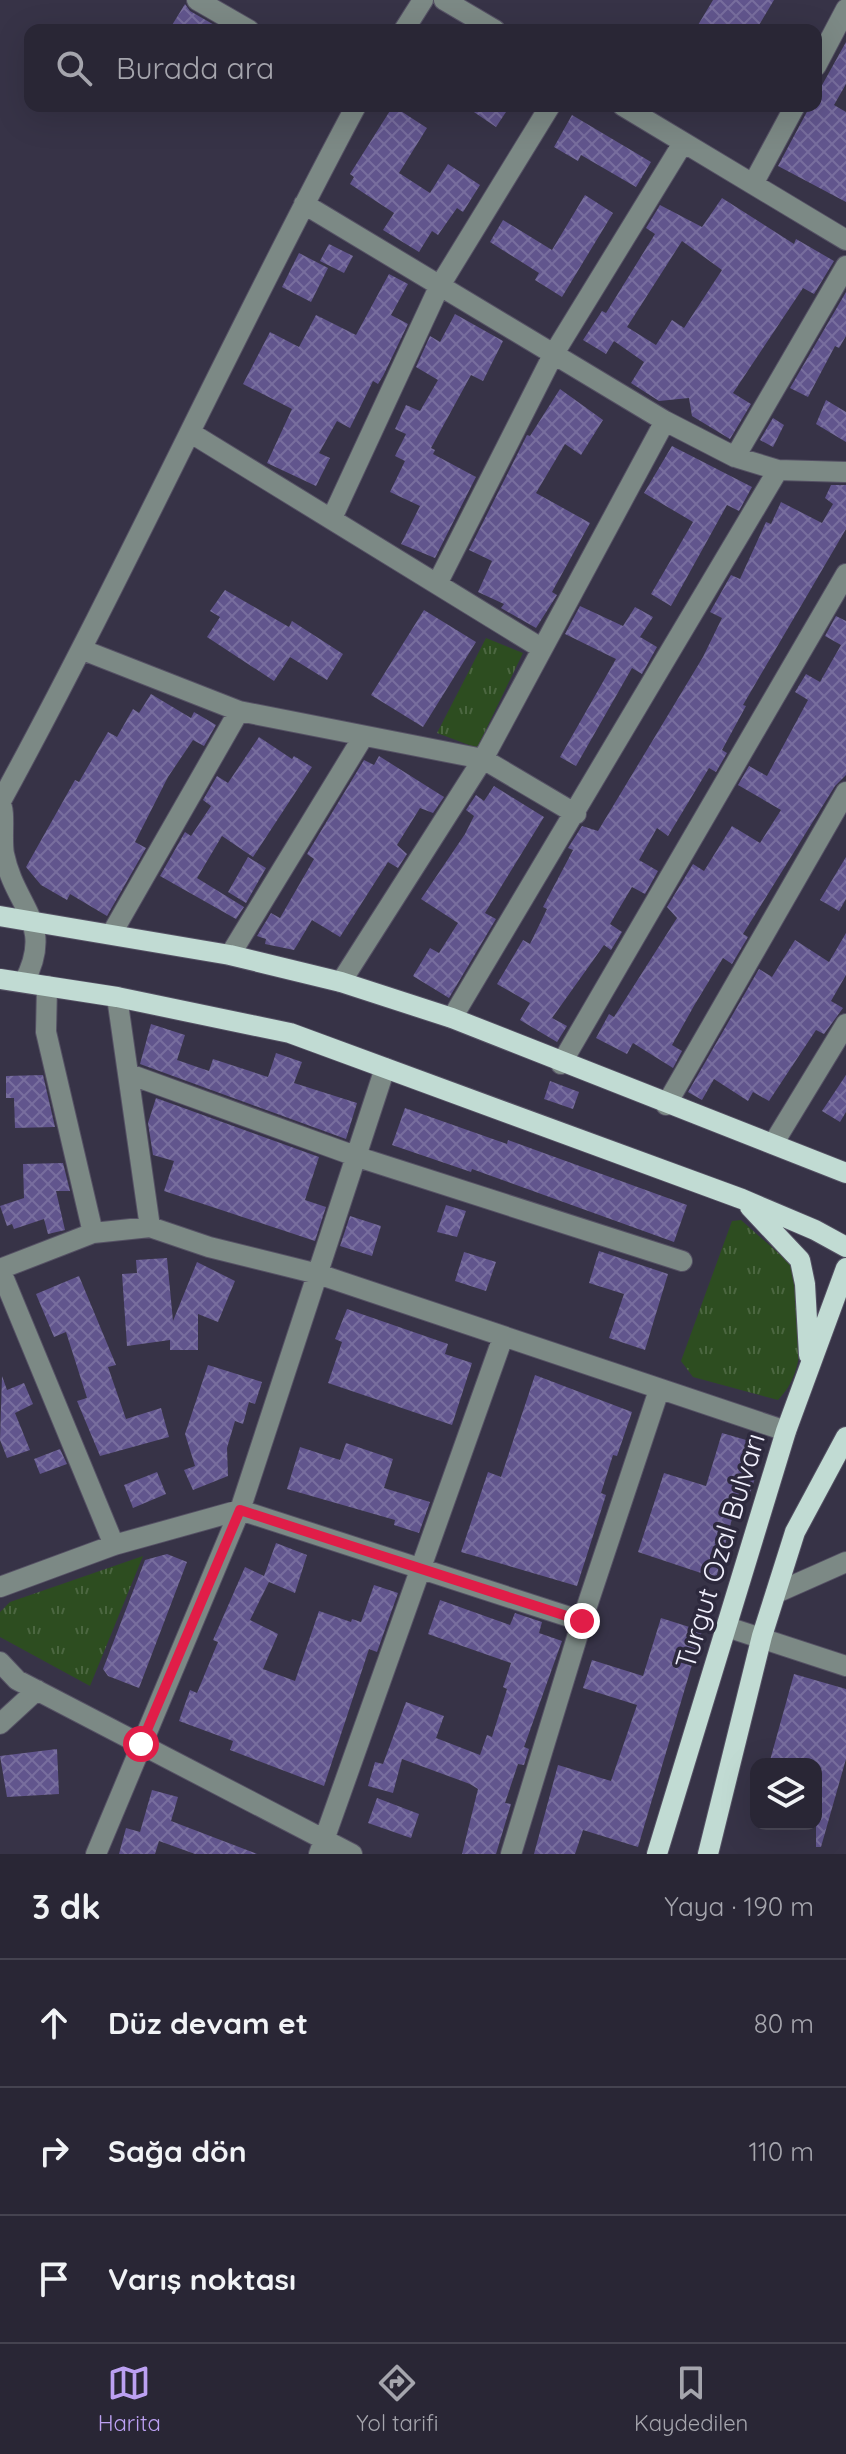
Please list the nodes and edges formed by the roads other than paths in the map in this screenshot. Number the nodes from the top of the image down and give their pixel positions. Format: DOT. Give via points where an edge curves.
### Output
graph roads {
  1 [pos="197,0"];
  2 [pos="423,0"];
  3 [pos="444,0"];
  4 [pos="846,9"];
  5 [pos="239,24"];
  6 [pos="408,24"];
  7 [pos="485,24"];
  8 [pos="822,55"];
  9 [pos="353,112"];
  10 [pos="546,112"];
  11 [pos="633,112"];
  12 [pos="792,112"];
  13 [pos="683,143"];
  14 [pos="753,184"];
  15 [pos="304,204"];
  16 [pos="846,240"];
  17 [pos="846,266"];
  18 [pos="439,287"];
  19 [pos="553,355"];
  20 [pos="665,421"];
  21 [pos="191,433"];
  22 [pos="735,457"];
  23 [pos="778,470"];
  24 [pos="846,472"];
  25 [pos="332,518"];
  26 [pos="846,574"];
  27 [pos="437,584"];
  28 [pos="541,648"];
  29 [pos="83,650"];
  30 [pos="239,711"];
  31 [pos="363,737"];
  32 [pos="483,759"];
  33 [pos="846,792"];
  34 [pos="1,802"];
  35 [pos="576,814"];
  36 [pos="0,916"];
  37 [pos="33,919"];
  38 [pos="112,933"];
  39 [pos="230,955"];
  40 [pos="0,979"];
  41 [pos="24,982"];
  42 [pos="341,982"];
  43 [pos="47,986"];
  44 [pos="117,997"];
  45 [pos="452,1018"];
  46 [pos="846,1024"];
  47 [pos="561,1064"];
  48 [pos="385,1068"];
  49 [pos="129,1074"];
  50 [pos="666,1105"];
  51 [pos="773,1144"];
  52 [pos="358,1157"];
  53 [pos="846,1173"];
  54 [pos="742,1199"];
  55 [pos="150,1227"];
  56 [pos="93,1233"];
  57 [pos="846,1247"];
  58 [pos="682,1261"];
  59 [pos="846,1268"];
  60 [pos="318,1274"];
  61 [pos="503,1337"];
  62 [pos="809,1361"];
  63 [pos="659,1390"];
  64 [pos="786,1431"];
  65 [pos="846,1437"];
  66 [pos="240,1510"];
  67 [pos="114,1545"];
  68 [pos="846,1562"];
  69 [pos="422,1569"];
  70 [pos="0,1587"];
  71 [pos="776,1593"];
  72 [pos="582,1621"];
  73 [pos="727,1627"];
  74 [pos="762,1636"];
  75 [pos="0,1662"];
  76 [pos="846,1666"];
  77 [pos="37,1690"];
  78 [pos="0,1724"];
  79 [pos="141,1744"];
  80 [pos="322,1847"];
  81 [pos="96,1854"];
  82 [pos="352,1854"];
  83 [pos="511,1854"];
  84 [pos="657,1854"];
  85 [pos="708,1854"];
  1 -- 5 [label="street"];
  2 -- 6 [label="street"];
  3 -- 7 [label="street"];
  4 -- 8 [label="street"];
  9 -- 15 [label="street"];
  10 -- 18 [label="street"];
  11 -- 13 [label="street"];
  12 -- 14 [label="street"];
  13 -- 14 [label="street"];
  13 -- 19 [label="street"];
  14 -- 16 [label="street"];
  15 -- 18 [label="street"];
  15 -- 21 [label="street"];
  17 -- 22 [label="street"];
  18 -- 19 [label="street"];
  18 -- 25 [label="street"];
  19 -- 20 [label="street"];
  19 -- 27 [label="street"];
  20 -- 22 [label="street"];
  20 -- 28 [label="street"];
  21 -- 25 [label="street"];
  21 -- 29 [label="street"];
  22 -- 23 [label="street"];
  23 -- 24 [label="street"];
  23 -- 35 [label="street"];
  25 -- 27 [label="street"];
  26 -- 47 [label="street"];
  27 -- 28 [label="street"];
  28 -- 32 [label="street"];
  29 -- 30 [label="street"];
  29 -- 34 [label="street"];
  30 -- 31 [label="street"];
  30 -- 38 [label="street"];
  31 -- 32 [label="street"];
  31 -- 39 [label="street"];
  32 -- 35 [label="street"];
  32 -- 42 [label="street"];
  33 -- 50 [label="street"];
  34 -- 37 [label="street" via="4,855"];
  35 -- 45 [label="street"];
  36 -- 37 [label="main road"];
  37 -- 38 [label="main road"];
  37 -- 41 [label="street" via="35,961"];
  38 -- 39 [label="main road"];
  39 -- 42 [label="main road"];
  40 -- 41 [label="main road"];
  41 -- 43 [label="main road"];
  42 -- 45 [label="main road"];
  43 -- 44 [label="main road"];
  43 -- 56 [label="street" via="46,1032"];
  44 -- 48 [label="main road" via="290,1033"];
  44 -- 49 [label="street"];
  45 -- 47 [label="main road"];
  46 -- 51 [label="street"];
  47 -- 50 [label="main road"];
  48 -- 52 [label="street"];
  48 -- 54 [label="main road"];
  49 -- 52 [label="street"];
  49 -- 55 [label="street"];
  50 -- 51 [label="main road"];
  51 -- 53 [label="main road"];
  52 -- 58 [label="street"];
  52 -- 60 [label="street"];
  54 -- 57 [label="main road"];
  54 -- 62 [label="main road" via="800,1260"];
  55 -- 56 [label="street"];
  55 -- 60 [label="street"];
  56 -- 67 [label="street" via="0,1269"];
  59 -- 62 [label="main road, Turgut Ozal Bulvarı"];
  60 -- 61 [label="street"];
  60 -- 66 [label="street"];
  61 -- 63 [label="street"];
  61 -- 69 [label="street"];
  62 -- 64 [label="main road, Turgut Ozal Bulvarı"];
  63 -- 64 [label="street"];
  63 -- 72 [label="street"];
  64 -- 73 [label="main road, Turgut Ozal Bulvarı"];
  65 -- 71 [label="main road" via="795,1532"];
  66 -- 67 [label="street"];
  66 -- 69 [label="street"];
  66 -- 79 [label="street"];
  67 -- 70 [label="street"];
  68 -- 71 [label="street"];
  69 -- 72 [label="street"];
  69 -- 80 [label="street"];
  71 -- 74 [label="main road"];
  72 -- 83 [label="street"];
  73 -- 74 [label="street"];
  73 -- 84 [label="main road, Turgut Ozal Bulvarı"];
  74 -- 76 [label="street"];
  74 -- 85 [label="main road"];
  75 -- 77 [label="street" via="17,1680"];
  77 -- 78 [label="street"];
  77 -- 79 [label="street"];
  79 -- 80 [label="street"];
  79 -- 81 [label="street"];
  80 -- 82 [label="street"];
}
